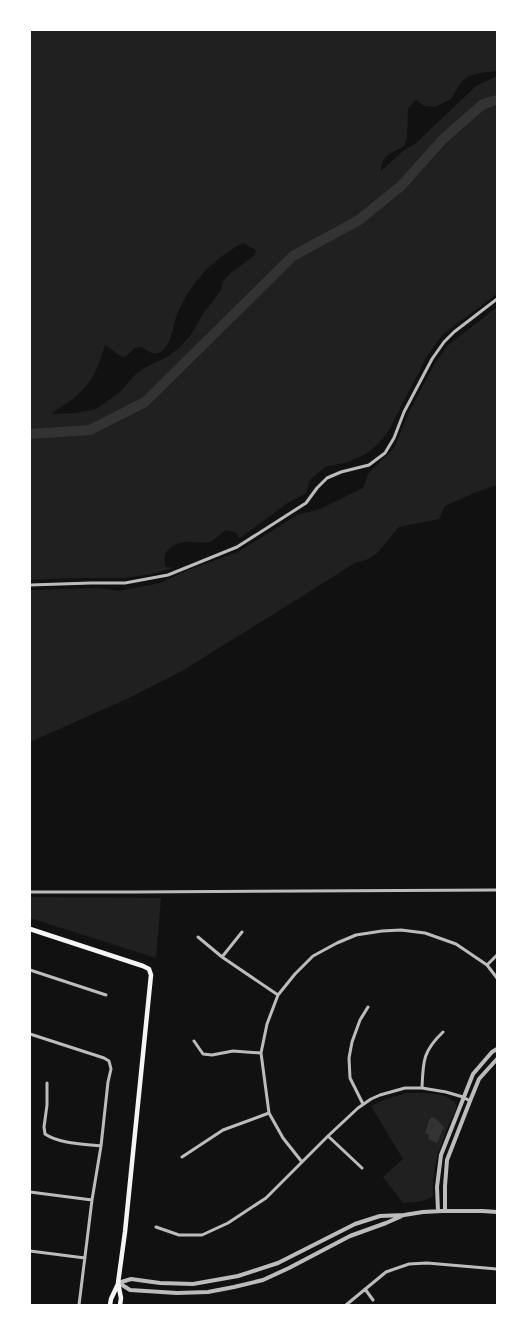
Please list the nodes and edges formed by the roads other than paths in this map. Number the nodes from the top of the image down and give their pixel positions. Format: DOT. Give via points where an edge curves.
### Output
graph roads {
  1 [pos="497,300"];
  2 [pos="30,586"];
  3 [pos="497,890"];
  4 [pos="30,892"];
  5 [pos="30,929"];
  6 [pos="242,932"];
  7 [pos="198,937"];
  8 [pos="497,955"];
  9 [pos="222,957"];
  10 [pos="487,965"];
  11 [pos="30,970"];
  12 [pos="497,978"];
  13 [pos="106,995"];
  14 [pos="278,995"];
  15 [pos="368,1007"];
  16 [pos="443,1032"];
  17 [pos="30,1034"];
  18 [pos="194,1041"];
  19 [pos="497,1049"];
  20 [pos="261,1053"];
  21 [pos="497,1059"];
  22 [pos="47,1083"];
  23 [pos="422,1088"];
  24 [pos="463,1097"];
  25 [pos="470,1101"];
  26 [pos="363,1104"];
  27 [pos="270,1113"];
  28 [pos="328,1136"];
  29 [pos="101,1146"];
  30 [pos="182,1157"];
  31 [pos="302,1162"];
  32 [pos="362,1168"];
  33 [pos="30,1192"];
  34 [pos="92,1200"];
  35 [pos="438,1211"];
  36 [pos="445,1211"];
  37 [pos="497,1212"];
  38 [pos="404,1215"];
  39 [pos="156,1227"];
  40 [pos="30,1251"];
  41 [pos="85,1258"];
  42 [pos="497,1269"];
  43 [pos="118,1283"];
  44 [pos="364,1289"];
  45 [pos="374,1300"];
  46 [pos="79,1305"];
  47 [pos="110,1305"];
  48 [pos="120,1305"];
  49 [pos="346,1305"];
  1 -- 2 [label="street" via="444,342 432,359 385,453 369,465 327,478 306,503 237,547 168,575 124,584"];
  3 -- 4 [label="street"];
  5 -- 43 [label="main road" via="143,966 149,969 152,977"];
  6 -- 9 [label="street"];
  7 -- 9 [label="street"];
  8 -- 10 [label="street"];
  9 -- 14 [label="street"];
  10 -- 12 [label="street"];
  10 -- 14 [label="street" via="456,944 425,933 382,931 356,935 313,956"];
  11 -- 13 [label="street"];
  14 -- 20 [label="street"];
  15 -- 26 [label="street" via="357,1027 349,1058 350,1078"];
  16 -- 23 [label="street" via="425,1056"];
  17 -- 29 [label="street" via="109,1061 111,1069"];
  18 -- 20 [label="street" via="203,1054"];
  19 -- 24 [label="street" via="473,1074"];
  20 -- 27 [label="street"];
  21 -- 25 [label="street" via="479,1079"];
  22 -- 29 [label="street" via="45,1134 74,1143"];
  23 -- 24 [label="street"];
  23 -- 26 [label="street" via="388,1092"];
  24 -- 25 [label="street"];
  24 -- 35 [label="street" via="440,1155"];
  25 -- 36 [label="street" via="447,1160"];
  26 -- 28 [label="street"];
  27 -- 30 [label="street" via="223,1130"];
  27 -- 31 [label="street" via="283,1138"];
  28 -- 31 [label="street"];
  28 -- 32 [label="street"];
  29 -- 34 [label="street"];
  31 -- 39 [label="street" via="266,1198 228,1223 202,1235 179,1235"];
  33 -- 34 [label="street"];
  34 -- 41 [label="street"];
  35 -- 36 [label="street"];
  35 -- 38 [label="street"];
  36 -- 37 [label="street"];
  38 -- 43 [label="street" via="380,1216 355,1224 278,1263 238,1276 193,1284 131,1279"];
  38 -- 43 [label="street" via="350,1236 263,1280 234,1287 177,1293 130,1290"];
  40 -- 41 [label="street"];
  41 -- 46 [label="street"];
  42 -- 44 [label="street" via="409,1264 386,1272"];
  43 -- 47 [label="main road"];
  43 -- 48 [label="main road"];
  44 -- 45 [label="street"];
  44 -- 49 [label="street"];
}
